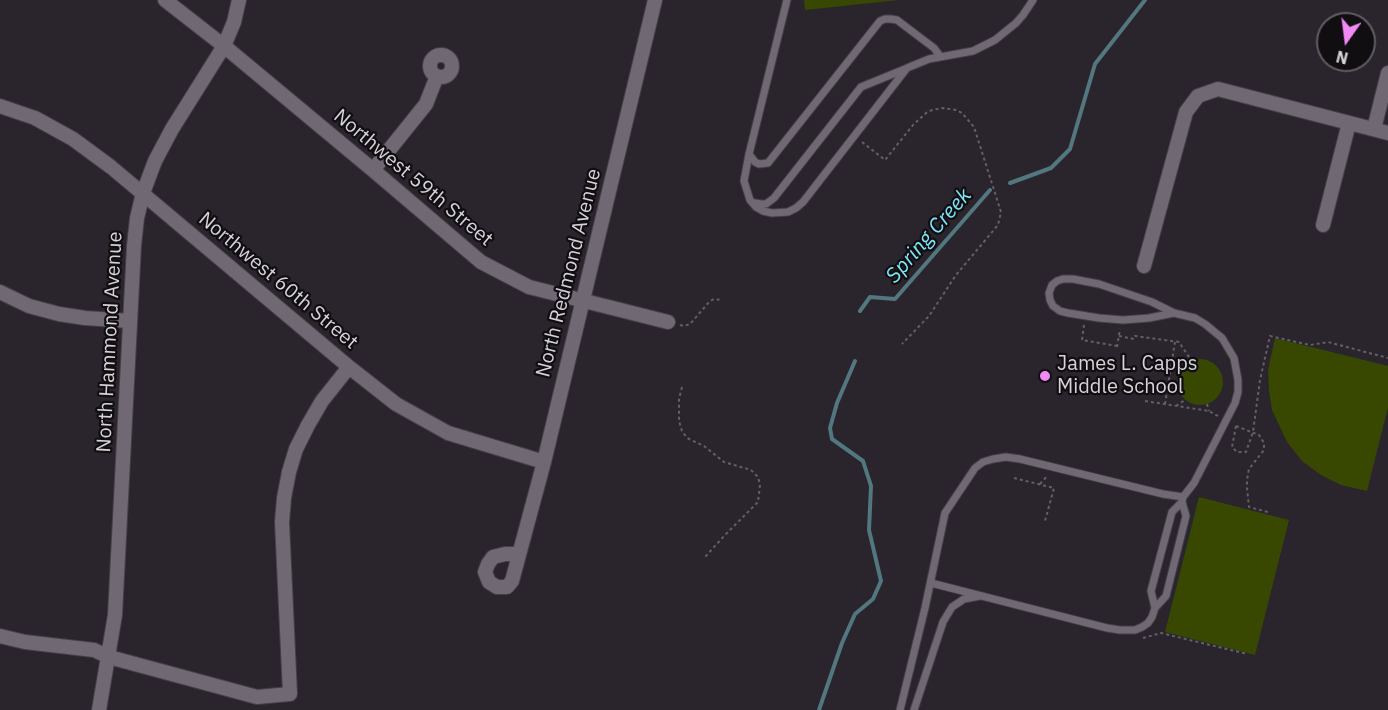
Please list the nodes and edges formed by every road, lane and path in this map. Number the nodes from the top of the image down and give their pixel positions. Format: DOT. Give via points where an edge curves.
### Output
graph roads {
  1 [pos="165,0"];
  2 [pos="239,0"];
  3 [pos="655,0"];
  4 [pos="787,0"];
  5 [pos="1033,0"];
  6 [pos="224,46"];
  7 [pos="940,56"];
  8 [pos="907,68"];
  9 [pos="1388,73"];
  10 [pos="437,76"];
  11 [pos="0,106"];
  12 [pos="1349,123"];
  13 [pos="1381,131"];
  14 [pos="860,141"];
  15 [pos="748,154"];
  16 [pos="373,170"];
  17 [pos="143,193"];
  18 [pos="750,200"];
  19 [pos="1323,225"];
  20 [pos="1144,266"];
  21 [pos="0,292"];
  22 [pos="721,300"];
  23 [pos="582,301"];
  24 [pos="1174,313"];
  25 [pos="1086,316"];
  26 [pos="130,321"];
  27 [pos="668,322"];
  28 [pos="1120,329"];
  29 [pos="1119,336"];
  30 [pos="1175,342"];
  31 [pos="902,344"];
  32 [pos="1388,358"];
  33 [pos="1191,360"];
  34 [pos="349,367"];
  35 [pos="682,387"];
  36 [pos="1185,400"];
  37 [pos="1146,401"];
  38 [pos="1166,404"];
  39 [pos="1207,404"];
  40 [pos="1176,406"];
  41 [pos="1209,411"];
  42 [pos="1218,416"];
  43 [pos="1252,432"];
  44 [pos="544,462"];
  45 [pos="1049,473"];
  46 [pos="1014,478"];
  47 [pos="1040,484"];
  48 [pos="1182,500"];
  49 [pos="1268,512"];
  50 [pos="1045,521"];
  51 [pos="519,554"];
  52 [pos="705,557"];
  53 [pos="931,583"];
  54 [pos="982,596"];
  55 [pos="1155,608"];
  56 [pos="1135,630"];
  57 [pos="0,636"];
  58 [pos="1247,654"];
  59 [pos="109,657"];
  60 [pos="99,710"];
  61 [pos="900,710"];
  62 [pos="914,710"];
  1 -- 6 [label="street, Northwest 59th Street"];
  2 -- 6 [label="street, North Hammond Avenue"];
  3 -- 23 [label="street, North Redmond Avenue"];
  4 -- 15 [label="lane"];
  5 -- 7 [label="lane" via="1016,23 995,40 973,51"];
  6 -- 16 [label="street, Northwest 59th Street"];
  6 -- 17 [label="street, North Hammond Avenue" via="172,129"];
  7 -- 8 [label="lane"];
  7 -- 15 [label="lane" via="897,20 880,21 768,163 759,164"];
  8 -- 18 [label="lane" via="861,87 774,198 761,204"];
  8 -- 18 [label="lane" via="796,208 772,213"];
  9 -- 13 [label="street"];
  10 -- 16 [label="street" via="426,104"];
  11 -- 17 [label="street, Northwest 60th Street" via="35,118 73,139"];
  12 -- 13 [label="street"];
  12 -- 19 [label="street"];
  12 -- 20 [label="street" via="1218,89 1198,96 1186,112"];
  14 -- 31 [label="path" via="885,160 926,113 943,108 962,113 975,127 1001,212 998,225"];
  15 -- 18 [label="lane" via="744,181"];
  16 -- 23 [label="street, Northwest 59th Street" via="481,262 529,287"];
  17 -- 26 [label="street, North Hammond Avenue" via="134,246"];
  17 -- 34 [label="street, Northwest 60th Street"];
  21 -- 26 [label="street" via="28,306 59,314"];
  22 -- 27 [label="path" via="710,301 687,325"];
  23 -- 27 [label="street, Northwest 59th Street"];
  23 -- 44 [label="street, North Redmond Avenue"];
  24 -- 25 [label="lane" via="1123,320"];
  24 -- 25 [label="lane" via="1099,284 1063,279 1052,285 1049,292 1053,306"];
  24 -- 48 [label="lane" via="1195,318 1222,338 1234,358 1238,380 1231,413"];
  25 -- 29 [label="path" via="1082,340 1117,346"];
  26 -- 59 [label="street, North Hammond Avenue" via="118,573"];
  28 -- 29 [label="path"];
  29 -- 30 [label="path"];
  30 -- 33 [label="path"];
  30 -- 38 [label="path"];
  32 -- 43 [label="path" via="1328,342 1310,345 1270,336"];
  34 -- 44 [label="street, Northwest 60th Street" via="396,404 448,433"];
  34 -- 59 [label="street" via="308,425 284,498 290,694 257,697"];
  35 -- 52 [label="path" via="680,421 687,438 724,462 751,470 760,485 758,502"];
  36 -- 40 [label="path"];
  37 -- 38 [label="path"];
  38 -- 40 [label="path"];
  39 -- 41 [label="path"];
  40 -- 41 [label="path"];
  41 -- 42 [label="path"];
  43 -- 43 [label="path" via="1235,426 1232,447 1246,453"];
  43 -- 49 [label="path" via="1262,437 1265,446 1248,475 1249,507"];
  44 -- 51 [label="street, North Redmond Avenue"];
  45 -- 47 [label="path"];
  46 -- 47 [label="path"];
  47 -- 50 [label="path" via="1054,488"];
  48 -- 53 [label="lane" via="1020,459 983,462 945,513"];
  48 -- 55 [label="lane" via="1172,512 1151,591"];
  48 -- 55 [label="lane" via="1186,516 1166,596"];
  53 -- 54 [label="lane"];
  53 -- 61 [label="lane"];
  54 -- 56 [label="lane" via="1107,628"];
  54 -- 62 [label="lane" via="964,599 952,607 943,622"];
  55 -- 56 [label="lane" via="1148,623"];
  56 -- 58 [label="path" via="1142,638 1161,633"];
  57 -- 59 [label="street" via="94,650"];
  59 -- 60 [label="street, North Hammond Avenue"];
}
